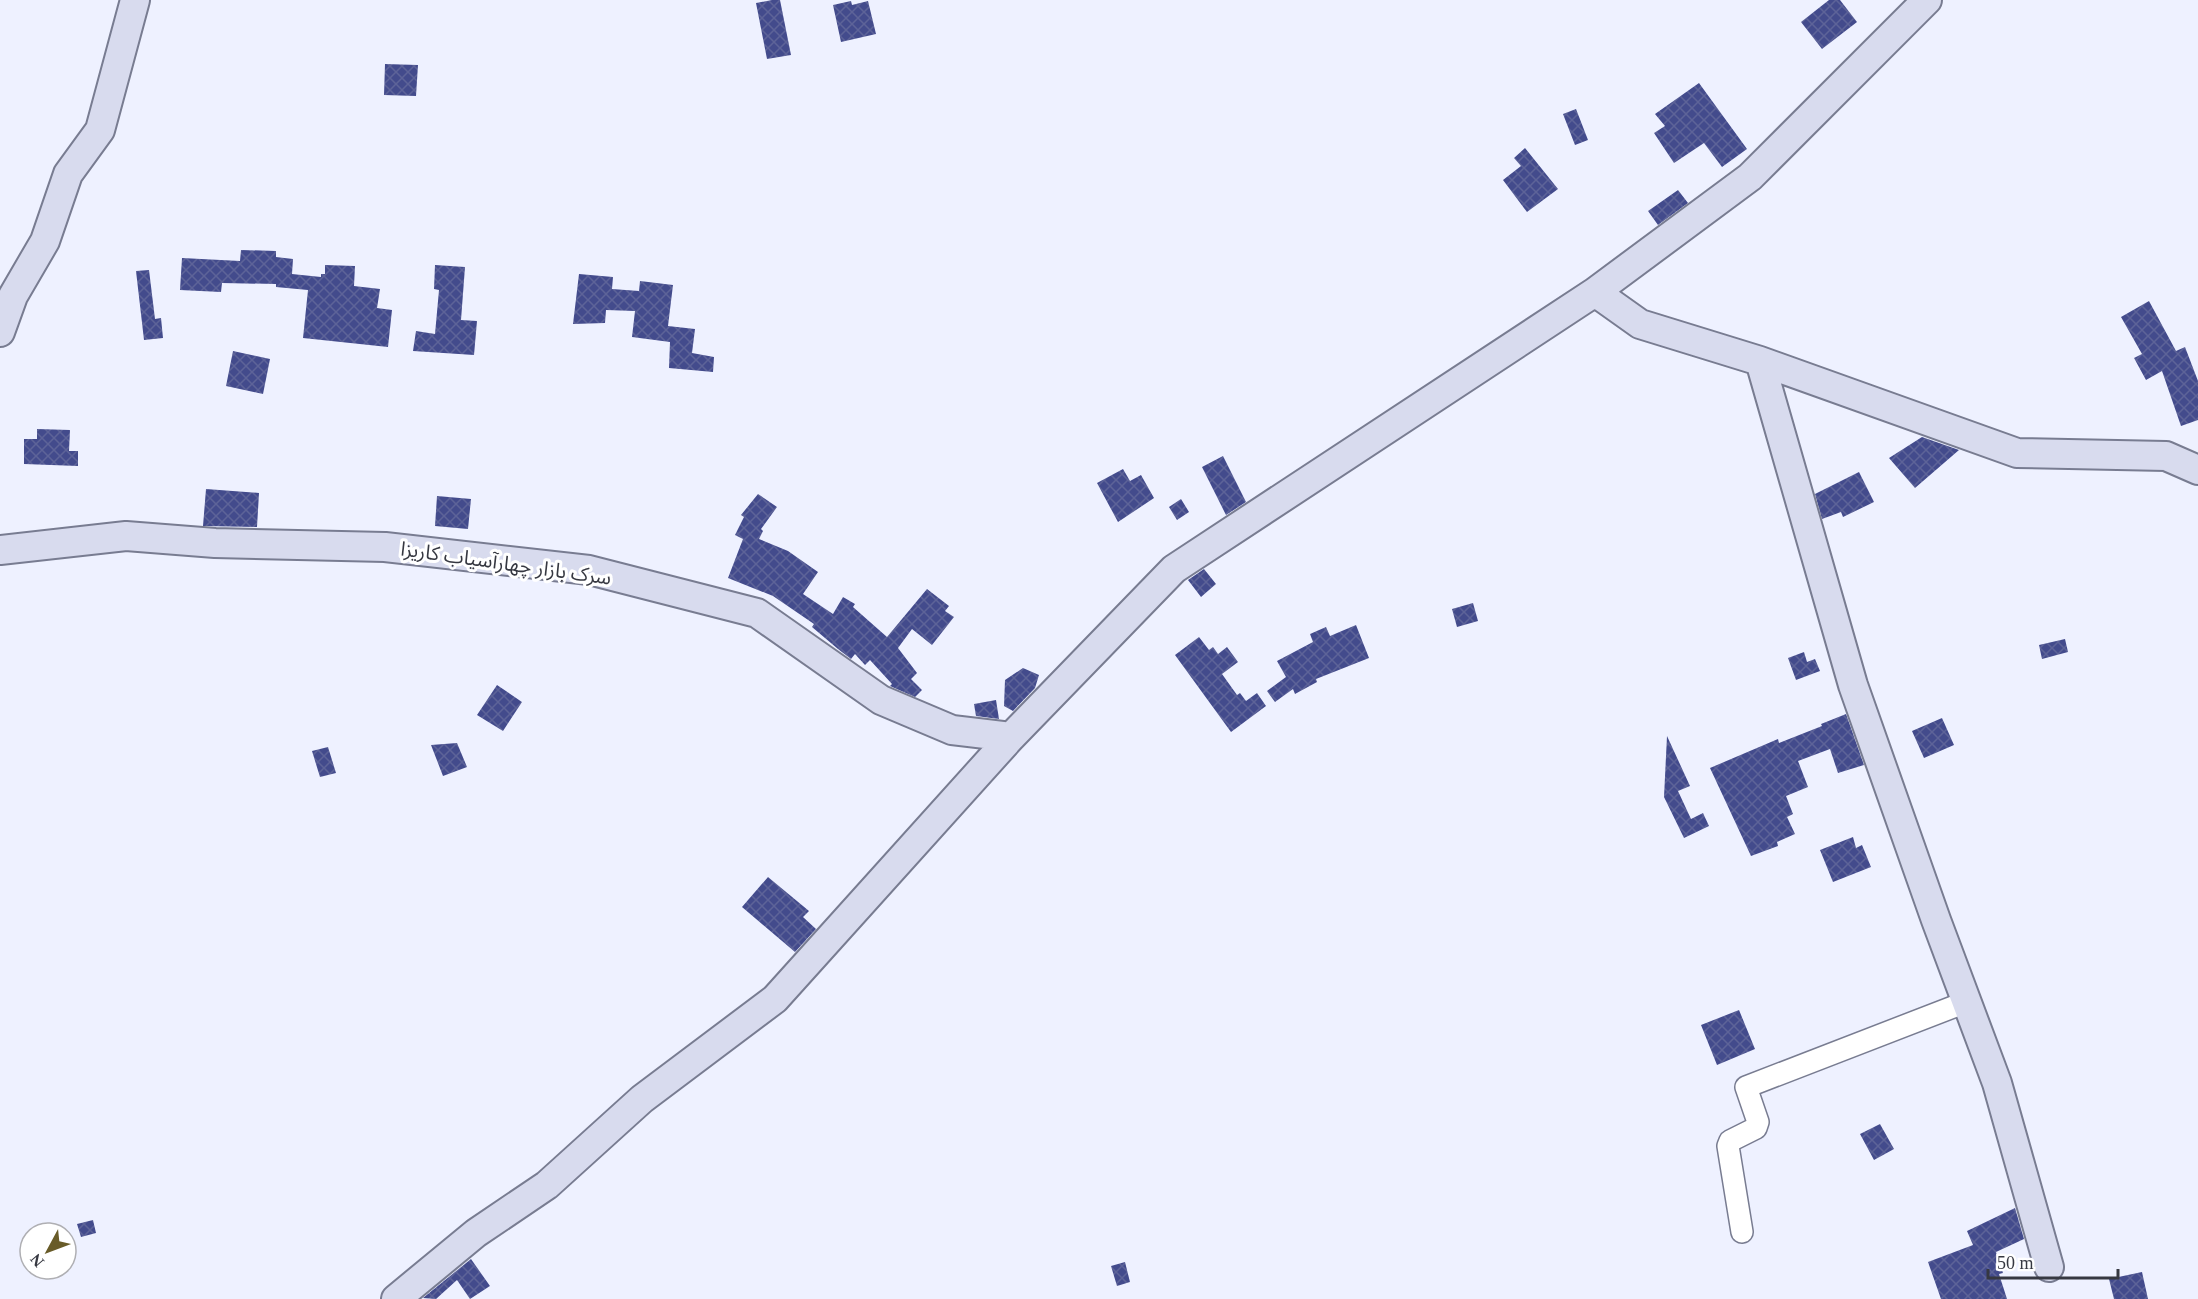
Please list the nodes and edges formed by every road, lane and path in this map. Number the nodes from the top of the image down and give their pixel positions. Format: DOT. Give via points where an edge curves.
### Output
graph roads {
  1 [pos="135,0"];
  2 [pos="1927,0"];
  3 [pos="1595,292"];
  4 [pos="0,332"];
  5 [pos="1760,361"];
  6 [pos="2198,470"];
  7 [pos="0,550"];
  8 [pos="1011,737"];
  9 [pos="1966,1002"];
  10 [pos="1742,1232"];
  11 [pos="2049,1267"];
  12 [pos="396,1299"];
  1 -- 4 [label="street" via="100,130 68,174 45,241 13,296"];
  2 -- 3 [label="street" via="1750,177"];
  3 -- 5 [label="street" via="1640,324"];
  3 -- 8 [label="street" via="1174,569"];
  5 -- 6 [label="street" via="2017,453 2166,456"];
  5 -- 9 [label="street" via="1853,684"];
  7 -- 8 [label="street, سرک بازار چهارآسیاب کاریزا" via="126,536 215,543 385,547 588,570 758,613 881,700 952,730"];
  8 -- 12 [label="street" via="775,999 642,1100 547,1185 476,1233"];
  9 -- 10 [label="street" via="1746,1087 1758,1122 1756,1128 1730,1141 1728,1146"];
  9 -- 11 [label="street" via="1997,1083"];
}
